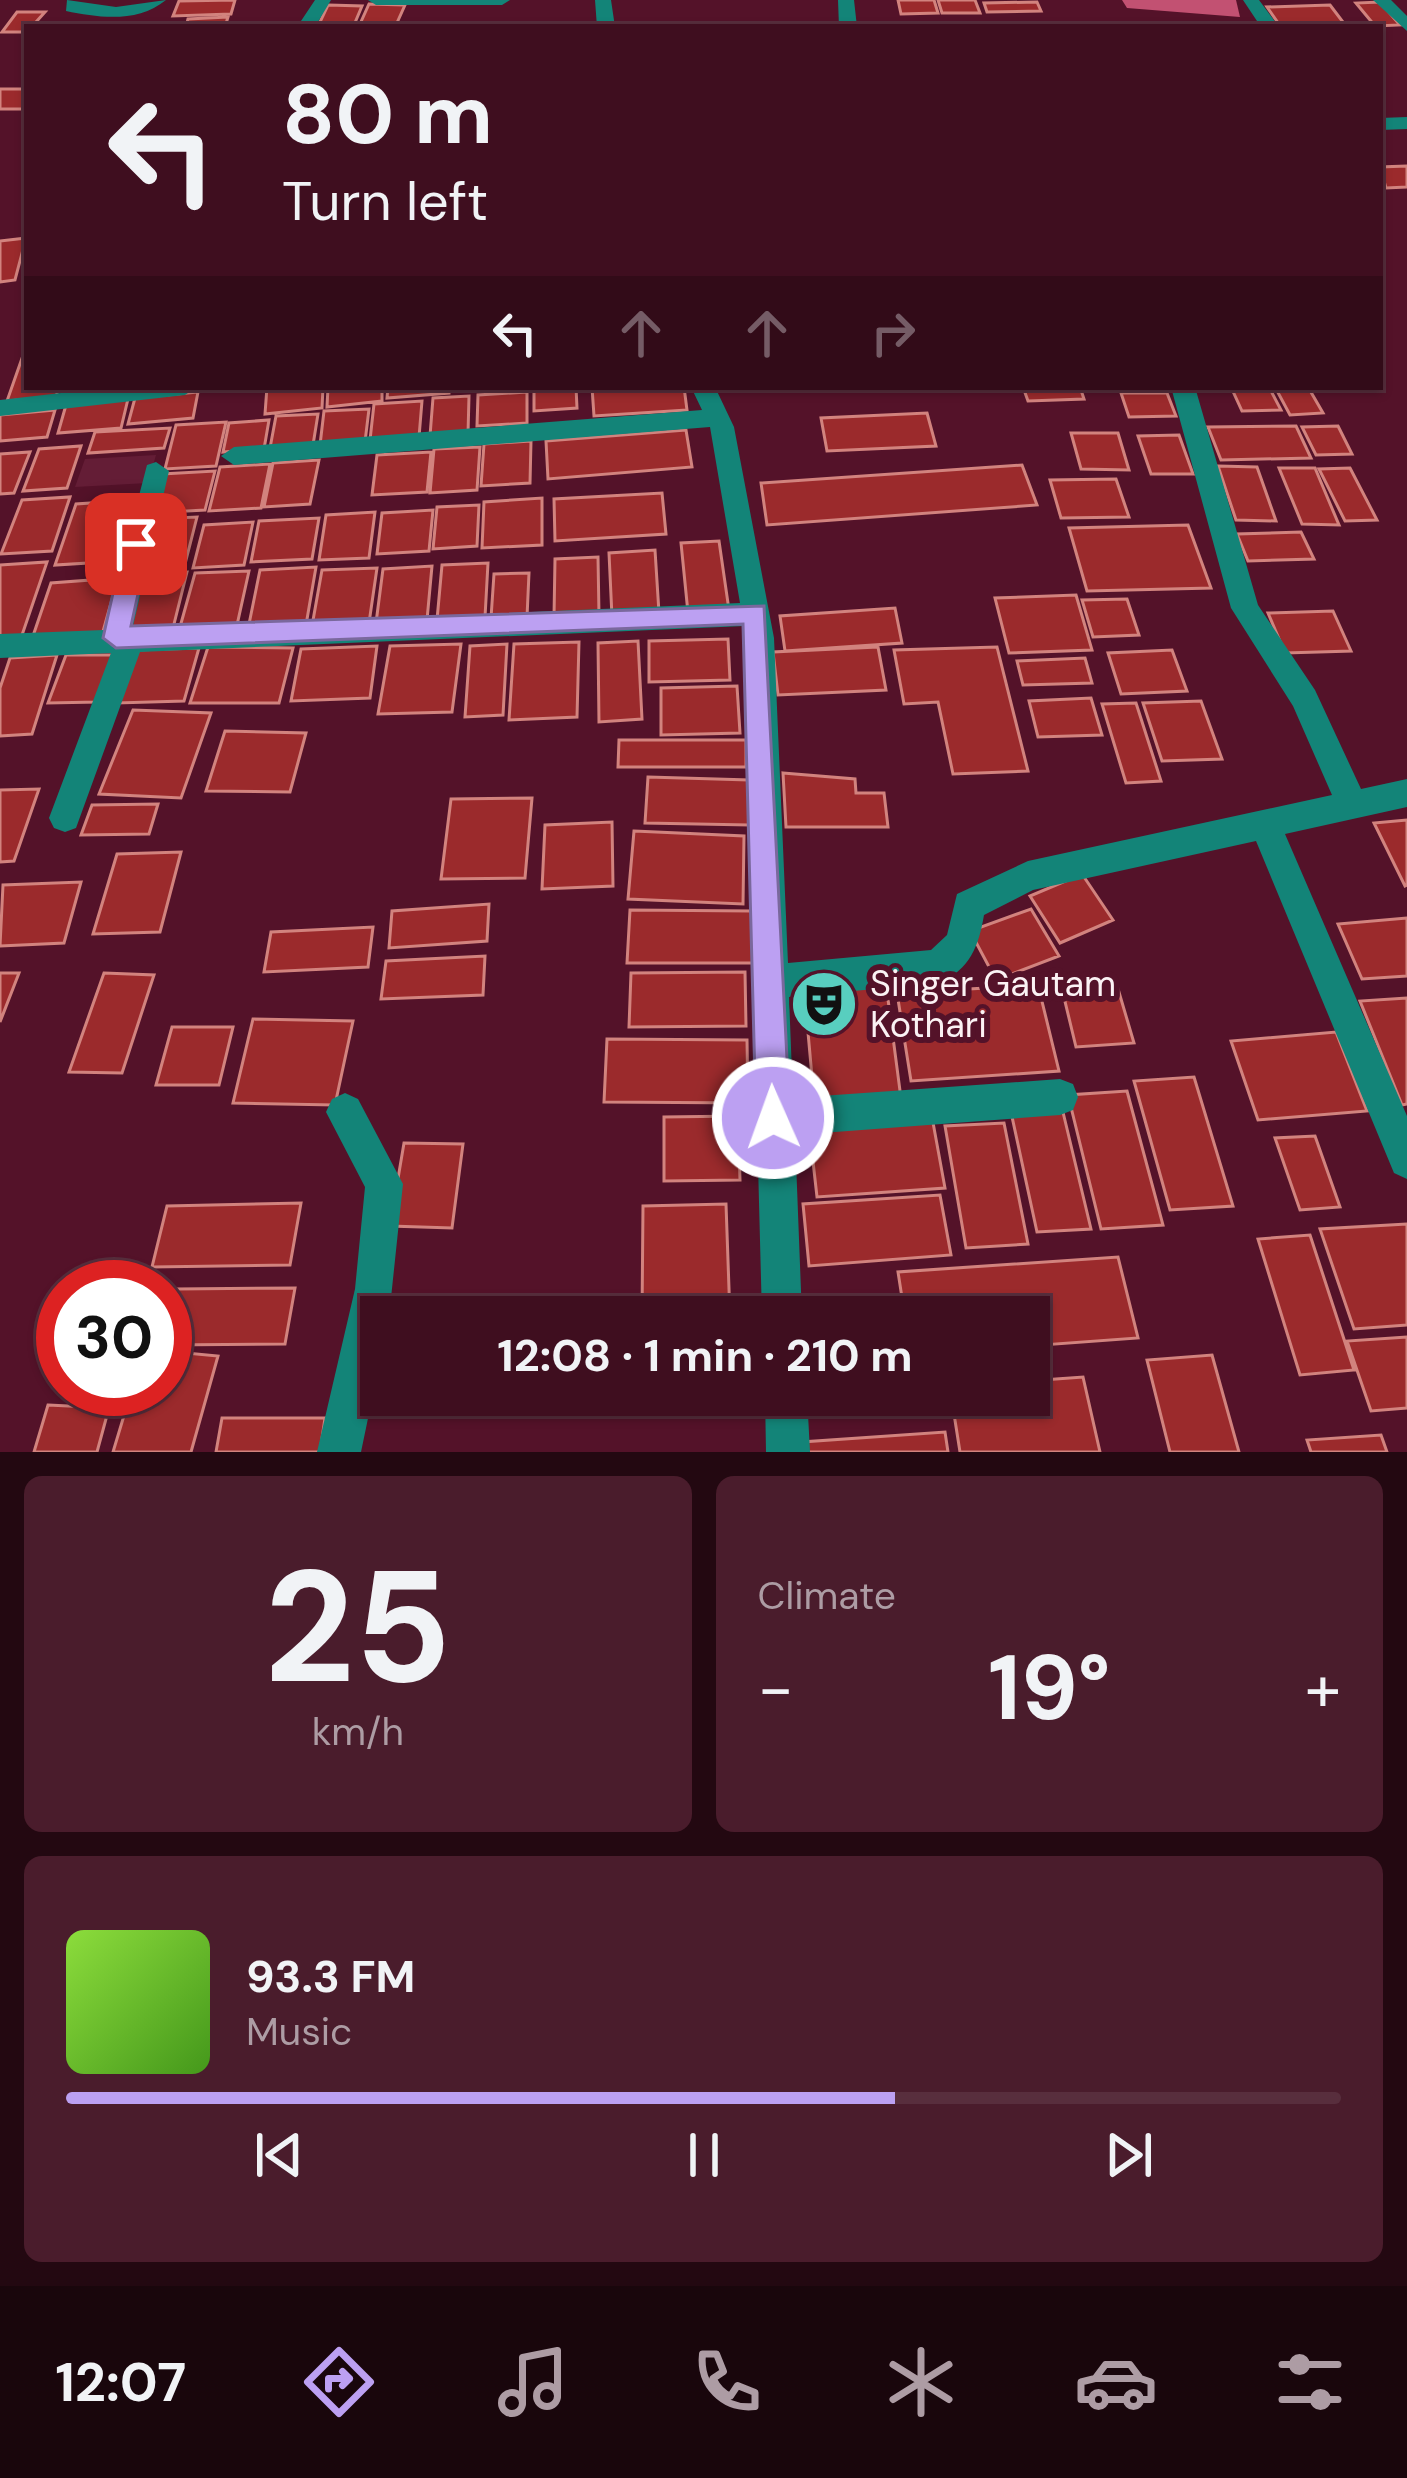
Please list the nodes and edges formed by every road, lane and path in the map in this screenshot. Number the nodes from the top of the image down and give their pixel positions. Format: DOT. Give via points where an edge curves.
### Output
graph roads {
  1 [pos="75,0"];
  2 [pos="158,0"];
  3 [pos="376,0"];
  4 [pos="502,0"];
  5 [pos="1381,0"];
  6 [pos="412,1"];
  7 [pos="401,24"];
  8 [pos="1407,26"];
  9 [pos="158,390"];
  10 [pos="1184,390"];
  11 [pos="708,402"];
  12 [pos="0,408"];
  13 [pos="234,456"];
  14 [pos="156,471"];
  15 [pos="755,614"];
  16 [pos="123,637"];
  17 [pos="0,646"];
  18 [pos="1407,793"];
  19 [pos="1353,806"];
  20 [pos="65,818"];
  21 [pos="1265,826"];
  22 [pos="768,982"];
  23 [pos="1060,1097"];
  24 [pos="345,1112"];
  25 [pos="773,1118"];
  26 [pos="1407,1160"];
  27 [pos="781,1296"];
  28 [pos="787,1416"];
  29 [pos="339,1452"];
  30 [pos="788,1452"];
  1 -- 2 [label="street" via="72,7 91,11 139,11"];
  3 -- 6 [label="street"];
  4 -- 6 [label="street"];
  5 -- 8 [label="street"];
  6 -- 7 [label="street"];
  9 -- 12 [label="street"];
  10 -- 19 [label="street" via="1245,608 1312,711"];
  11 -- 13 [label="street"];
  11 -- 15 [label="street" via="722,427"];
  14 -- 16 [label="street"];
  15 -- 16 [label="street"];
  15 -- 22 [label="street"];
  16 -- 17 [label="street"];
  16 -- 20 [label="street"];
  18 -- 19 [label="street"];
  19 -- 21 [label="street"];
  21 -- 22 [label="street" via="1028,877 969,905 962,943 939,966"];
  21 -- 26 [label="street"];
  22 -- 25 [label="street"];
  23 -- 25 [label="street"];
  24 -- 29 [label="street" via="384,1184 375,1289"];
  25 -- 27 [label="street"];
  28 -- 30 [label="street"];
}
